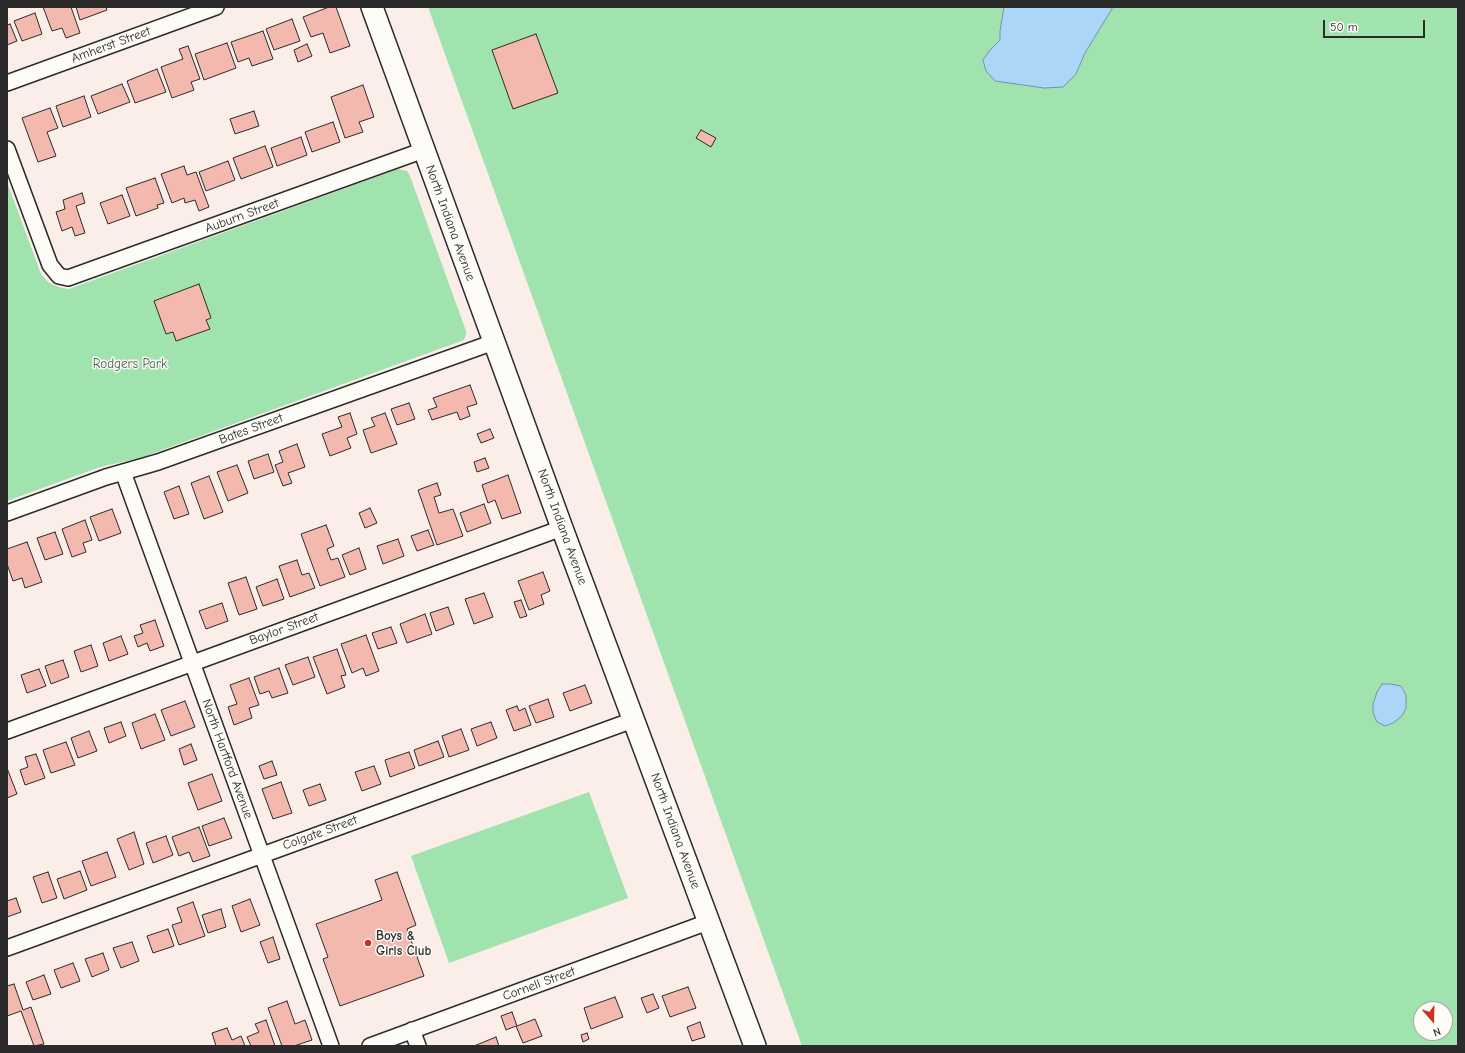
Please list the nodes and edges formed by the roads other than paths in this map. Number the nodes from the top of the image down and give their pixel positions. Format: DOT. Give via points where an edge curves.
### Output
graph roads {
  1 [pos="216,7"];
  2 [pos="372,7"];
  3 [pos="7,83"];
  4 [pos="7,149"];
  5 [pos="424,150"];
  6 [pos="494,342"];
  7 [pos="122,472"];
  8 [pos="7,513"];
  9 [pos="562,528"];
  10 [pos="192,663"];
  11 [pos="633,720"];
  12 [pos="7,731"];
  13 [pos="262,854"];
  14 [pos="708,922"];
  15 [pos="7,948"];
  16 [pos="412,1030"];
  17 [pos="331,1046"];
  18 [pos="370,1046"];
  19 [pos="418,1046"];
  20 [pos="755,1046"];
  1 -- 3 [label="street, Amherst Street"];
  2 -- 5 [label="main road, North Indiana Avenue"];
  4 -- 5 [label="street, Auburn Street" via="50,265 59,276 68,278"];
  5 -- 6 [label="main road, North Indiana Avenue"];
  6 -- 7 [label="street, Bates Street" via="158,462"];
  6 -- 9 [label="main road, North Indiana Avenue"];
  7 -- 8 [label="street, Bates Street"];
  7 -- 10 [label="street, North Hartford Avenue"];
  9 -- 10 [label="street, Baylor Street"];
  9 -- 11 [label="main road, North Indiana Avenue"];
  10 -- 12 [label="street, Baylor Street"];
  10 -- 13 [label="street, North Hartford Avenue"];
  11 -- 13 [label="street, Colgate Street"];
  11 -- 14 [label="main road, North Indiana Avenue"];
  13 -- 15 [label="street, Colgate Street"];
  13 -- 17 [label="street, North Hartford Avenue"];
  14 -- 16 [label="street, Cornell Street"];
  14 -- 20 [label="main road, North Indiana Avenue"];
  16 -- 18 [label="street, Cornell Street"];
  16 -- 19 [label="street"];
}
